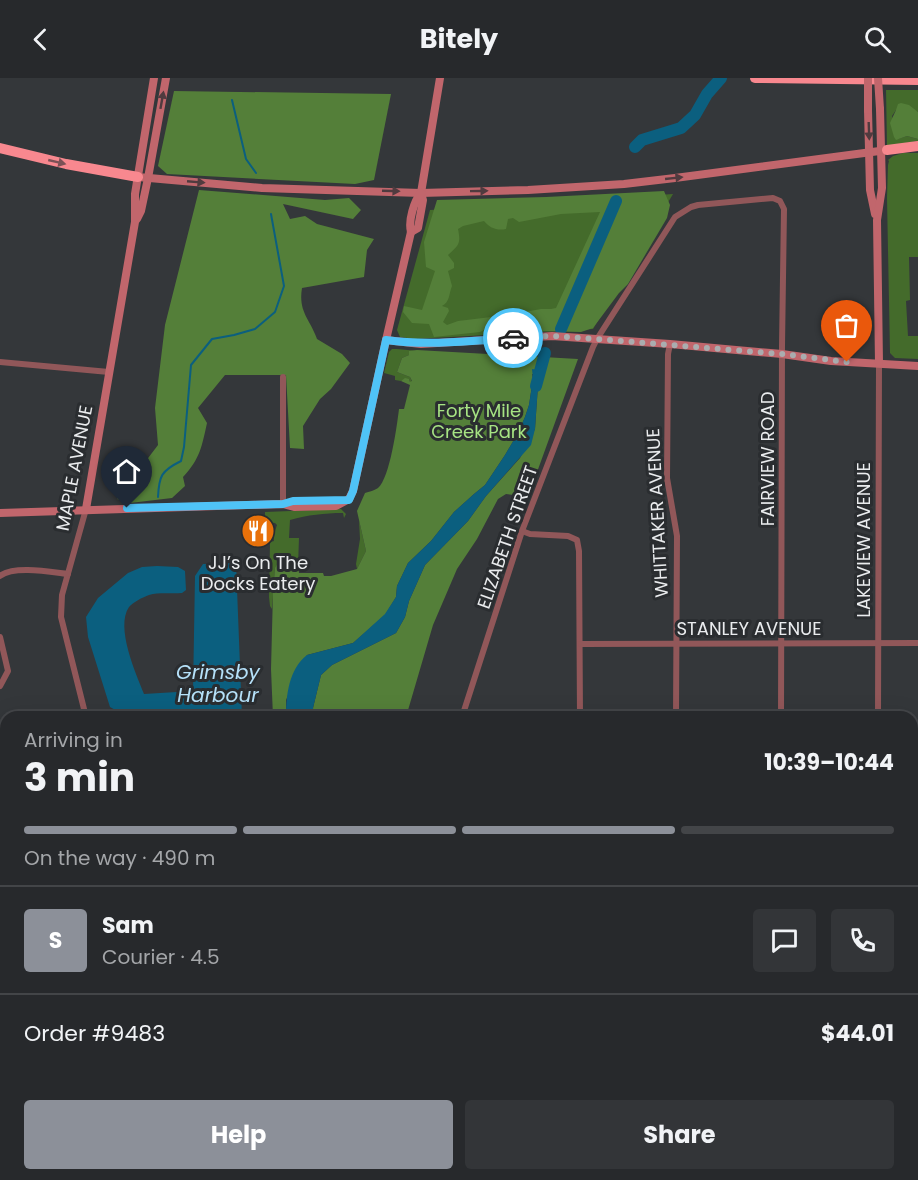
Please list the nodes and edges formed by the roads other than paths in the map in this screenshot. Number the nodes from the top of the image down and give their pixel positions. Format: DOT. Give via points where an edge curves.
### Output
graph roads {
  1 [pos="154,78"];
  2 [pos="166,78"];
  3 [pos="440,78"];
  4 [pos="754,78"];
  5 [pos="868,78"];
  6 [pos="878,78"];
  7 [pos="918,80"];
  8 [pos="918,146"];
  9 [pos="0,148"];
  10 [pos="884,151"];
  11 [pos="869,153"];
  12 [pos="143,177"];
  13 [pos="421,193"];
  14 [pos="780,201"];
  15 [pos="877,220"];
  16 [pos="597,339"];
  17 [pos="386,340"];
  18 [pos="670,344"];
  19 [pos="782,354"];
  20 [pos="0,362"];
  21 [pos="879,363"];
  22 [pos="918,366"];
  23 [pos="109,372"];
  24 [pos="283,377"];
  25 [pos="283,504"];
  26 [pos="86,509"];
  27 [pos="0,513"];
  28 [pos="522,531"];
  29 [pos="68,574"];
  30 [pos="0,576"];
  31 [pos="0,637"];
  32 [pos="677,643"];
  33 [pos="878,643"];
  34 [pos="918,643"];
  35 [pos="581,644"];
  36 [pos="782,644"];
  37 [pos="0,686"];
  38 [pos="85,711"];
  39 [pos="464,711"];
  40 [pos="580,711"];
  41 [pos="676,711"];
  42 [pos="782,711"];
  43 [pos="878,711"];
  1 -- 12 [label="street, MAPLE AVENUE"];
  12 -- 2 [label="street, MAPLE AVENUE, one-way"];
  3 -- 13 [label="street"];
  4 -- 7 [label="highway"];
  5 -- 11 [label="street, one-way, bridge"];
  6 -- 10 [label="street, bridge"];
  8 -- 10 [label="highway"];
  9 -- 12 [label="highway, one-way"];
  10 -- 11 [label="street"];
  10 -- 15 [label="street"];
  13 -- 11 [label="street, one-way" via="624,184"];
  11 -- 15 [label="street" via="870,190"];
  12 -- 13 [label="street, one-way" via="262,188"];
  12 -- 23 [label="street, MAPLE AVENUE" via="135,194 135,222"];
  13 -- 17 [label="street" via="415,199"];
  14 -- 16 [label="street, ELIZABETH STREET" via="773,198 698,205 675,217"];
  14 -- 19 [label="street, FAIRVIEW ROAD" via="784,209"];
  15 -- 21 [label="street"];
  16 -- 17 [label="street" via="552,336 420,344"];
  16 -- 18 [label="street"];
  16 -- 28 [label="street, ELIZABETH STREET"];
  17 -- 25 [label="street" via="349,500"];
  18 -- 19 [label="street"];
  18 -- 32 [label="street, WHITTAKER AVENUE" via="667,478 677,536"];
  19 -- 21 [label="street"];
  19 -- 36 [label="street, FAIRVIEW ROAD"];
  20 -- 23 [label="street"];
  21 -- 22 [label="street"];
  21 -- 33 [label="street, LAKEVIEW AVENUE"];
  23 -- 26 [label="street, MAPLE AVENUE"];
  24 -- 25 [label="street"];
  25 -- 26 [label="street"];
  26 -- 27 [label="street"];
  26 -- 29 [label="street, MAPLE AVENUE"];
  28 -- 35 [label="street" via="577,540"];
  28 -- 39 [label="street, ELIZABETH STREET"];
  29 -- 30 [label="street" via="13,571"];
  29 -- 38 [label="street, MAPLE AVENUE" via="61,616"];
  31 -- 37 [label="street" via="8,671"];
  32 -- 35 [label="street, STANLEY AVENUE"];
  32 -- 36 [label="street, STANLEY AVENUE"];
  32 -- 41 [label="street, WHITTAKER AVENUE"];
  33 -- 34 [label="street, STANLEY AVENUE"];
  33 -- 36 [label="street, STANLEY AVENUE"];
  33 -- 43 [label="street, LAKEVIEW AVENUE"];
  35 -- 40 [label="street"];
  36 -- 42 [label="street, FAIRVIEW ROAD"];
}
